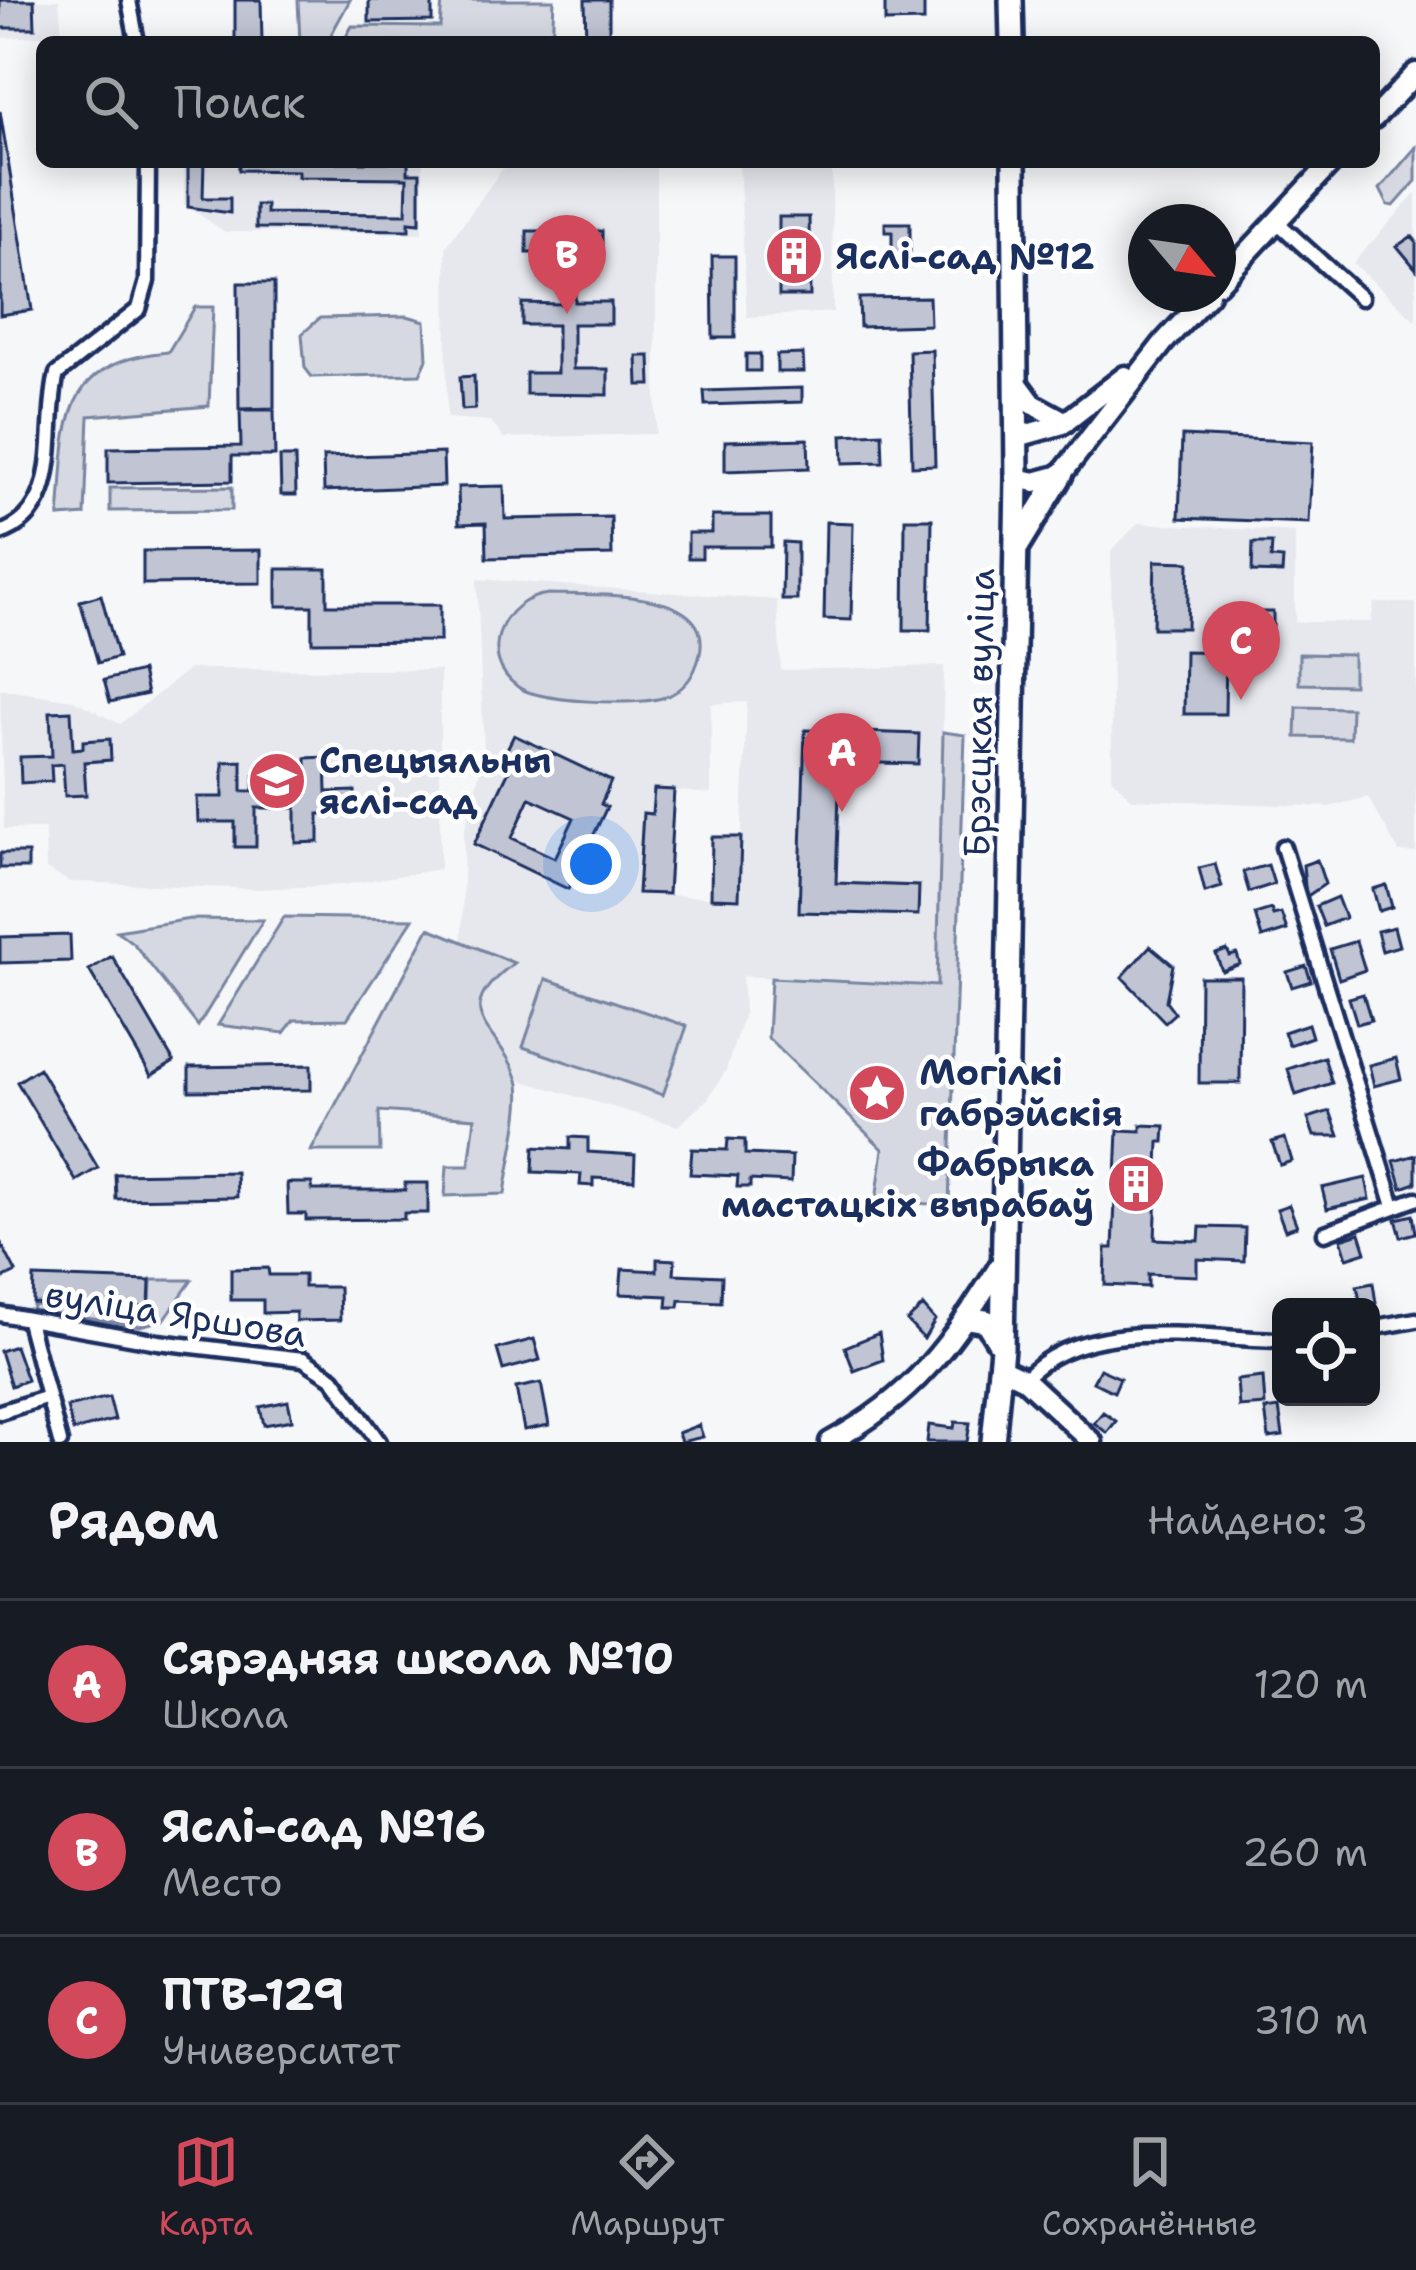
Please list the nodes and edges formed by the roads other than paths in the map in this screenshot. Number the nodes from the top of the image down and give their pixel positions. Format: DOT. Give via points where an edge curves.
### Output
graph roads {
  1 [pos="129,0"];
  2 [pos="1011,0"];
  3 [pos="135,36"];
  4 [pos="1012,36"];
  5 [pos="1416,73"];
  6 [pos="1380,112"];
  7 [pos="148,168"];
  8 [pos="1014,168"];
  9 [pos="1326,168"];
  10 [pos="1276,221"];
  11 [pos="1236,264"];
  12 [pos="1361,298"];
  13 [pos="1192,312"];
  14 [pos="1164,342"];
  15 [pos="1016,381"];
  16 [pos="1066,422"];
  17 [pos="1017,437"];
  18 [pos="1061,475"];
  19 [pos="1017,478"];
  20 [pos="0,532"];
  21 [pos="1016,550"];
  22 [pos="1283,847"];
  23 [pos="1416,1199"];
  24 [pos="1394,1206"];
  25 [pos="1324,1233"];
  26 [pos="1000,1265"];
  27 [pos="0,1314"];
  28 [pos="967,1318"];
  29 [pos="1416,1320"];
  30 [pos="28,1321"];
  31 [pos="1380,1326"];
  32 [pos="1272,1340"];
  33 [pos="1002,1358"];
  34 [pos="1024,1379"];
  35 [pos="48,1397"];
  36 [pos="0,1412"];
  37 [pos="60,1442"];
  38 [pos="379,1442"];
  39 [pos="830,1442"];
  40 [pos="993,1442"];
  41 [pos="1093,1442"];
  1 -- 3 [label="street"];
  2 -- 4 [label="main road"];
  5 -- 6 [label="main road"];
  7 -- 20 [label="street" via="139,309 57,374 48,475 28,517"];
  8 -- 15 [label="main road, Брэсцкая вуліца"];
  9 -- 10 [label="main road"];
  10 -- 11 [label="main road"];
  10 -- 12 [label="street"];
  13 -- 14 [label="main road"];
  14 -- 16 [label="main road"];
  14 -- 18 [label="main road"];
  15 -- 16 [label="main road" via="1033,404"];
  15 -- 17 [label="main road, Брэсцкая вуліца"];
  16 -- 17 [label="main road"];
  17 -- 19 [label="main road, Брэсцкая вуліца"];
  18 -- 19 [label="main road"];
  18 -- 21 [label="main road"];
  19 -- 21 [label="main road, Брэсцкая вуліца"];
  21 -- 26 [label="main road, Брэсцкая вуліца"];
  22 -- 24 [label="street"];
  23 -- 24 [label="street"];
  24 -- 25 [label="street"];
  26 -- 28 [label="main road"];
  26 -- 33 [label="main road, Брэсцкая вуліца"];
  27 -- 30 [label="street, вуліца Яршова"];
  28 -- 33 [label="main road" via="986,1321"];
  28 -- 39 [label="main road" via="903,1395"];
  29 -- 31 [label="street"];
  30 -- 35 [label="street"];
  30 -- 38 [label="street, вуліца Яршова" via="303,1359 332,1378"];
  32 -- 34 [label="street" via="1131,1335 1037,1365"];
  33 -- 34 [label="main road"];
  33 -- 40 [label="main road, Брэсцкая вуліца"];
  34 -- 41 [label="main road"];
  35 -- 36 [label="street"];
  35 -- 37 [label="street"];
}
